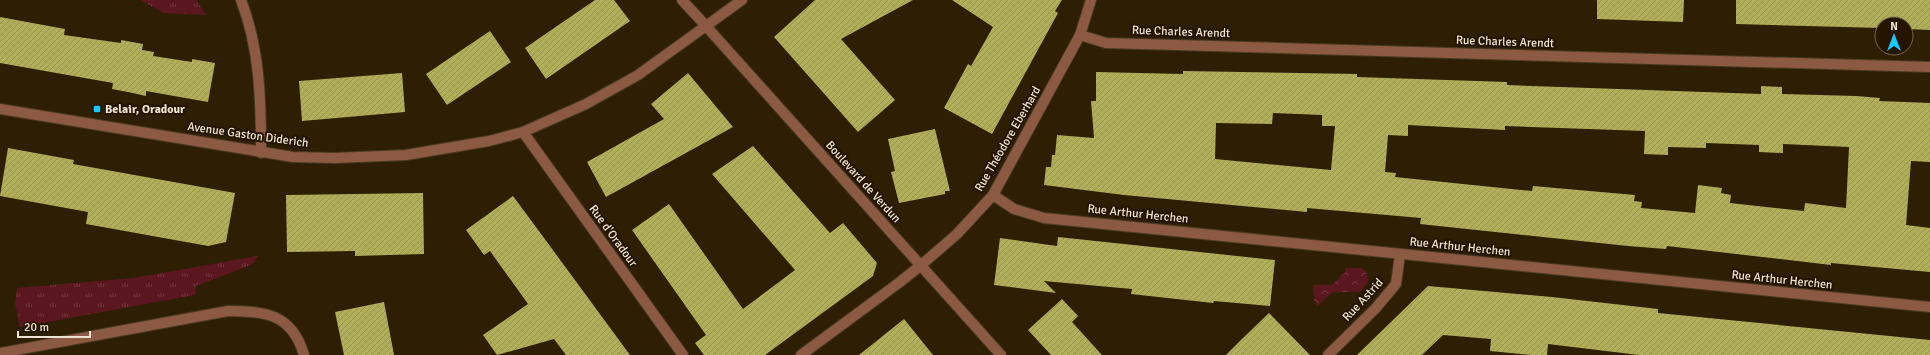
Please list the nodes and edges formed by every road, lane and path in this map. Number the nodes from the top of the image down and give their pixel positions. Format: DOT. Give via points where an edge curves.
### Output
graph roads {
  1 [pos="241,0"];
  2 [pos="682,0"];
  3 [pos="742,0"];
  4 [pos="1091,0"];
  5 [pos="706,26"];
  6 [pos="1080,35"];
  7 [pos="1930,67"];
  8 [pos="0,109"];
  9 [pos="523,132"];
  10 [pos="261,153"];
  11 [pos="993,195"];
  12 [pos="1400,254"];
  13 [pos="920,266"];
  14 [pos="1930,308"];
  15 [pos="0,353"];
  16 [pos="304,355"];
  17 [pos="683,355"];
  18 [pos="801,355"];
  19 [pos="1002,355"];
  20 [pos="1328,355"];
  1 -- 10 [label="street" via="250,22 258,63"];
  2 -- 5 [label="street, Boulevard de Verdun"];
  3 -- 5 [label="street, Avenue Gaston Diderich"];
  4 -- 6 [label="street, Rue Théodore Eberhard"];
  5 -- 9 [label="street, Avenue Gaston Diderich" via="638,75 586,104"];
  5 -- 13 [label="street, Boulevard de Verdun"];
  6 -- 7 [label="street, Rue Charles Arendt" via="1106,43"];
  6 -- 11 [label="street, Rue Théodore Eberhard"];
  8 -- 10 [label="street, Avenue Gaston Diderich"];
  9 -- 10 [label="street, Avenue Gaston Diderich" via="489,141 406,155 336,158"];
  9 -- 17 [label="street, Rue d'Oradour"];
  11 -- 12 [label="street, Rue Arthur Herchen" via="1014,209 1044,218"];
  11 -- 13 [label="street, Rue Théodore Eberhard" via="957,234"];
  12 -- 14 [label="street, Rue Arthur Herchen"];
  12 -- 20 [label="street, Rue Astrid" via="1396,284 1376,308"];
  13 -- 18 [label="street, Rue Théodore Eberhard"];
  13 -- 19 [label="street, Boulevard de Verdun"];
  15 -- 16 [label="street" via="228,310 256,310 273,315 289,325 300,342"];
}
